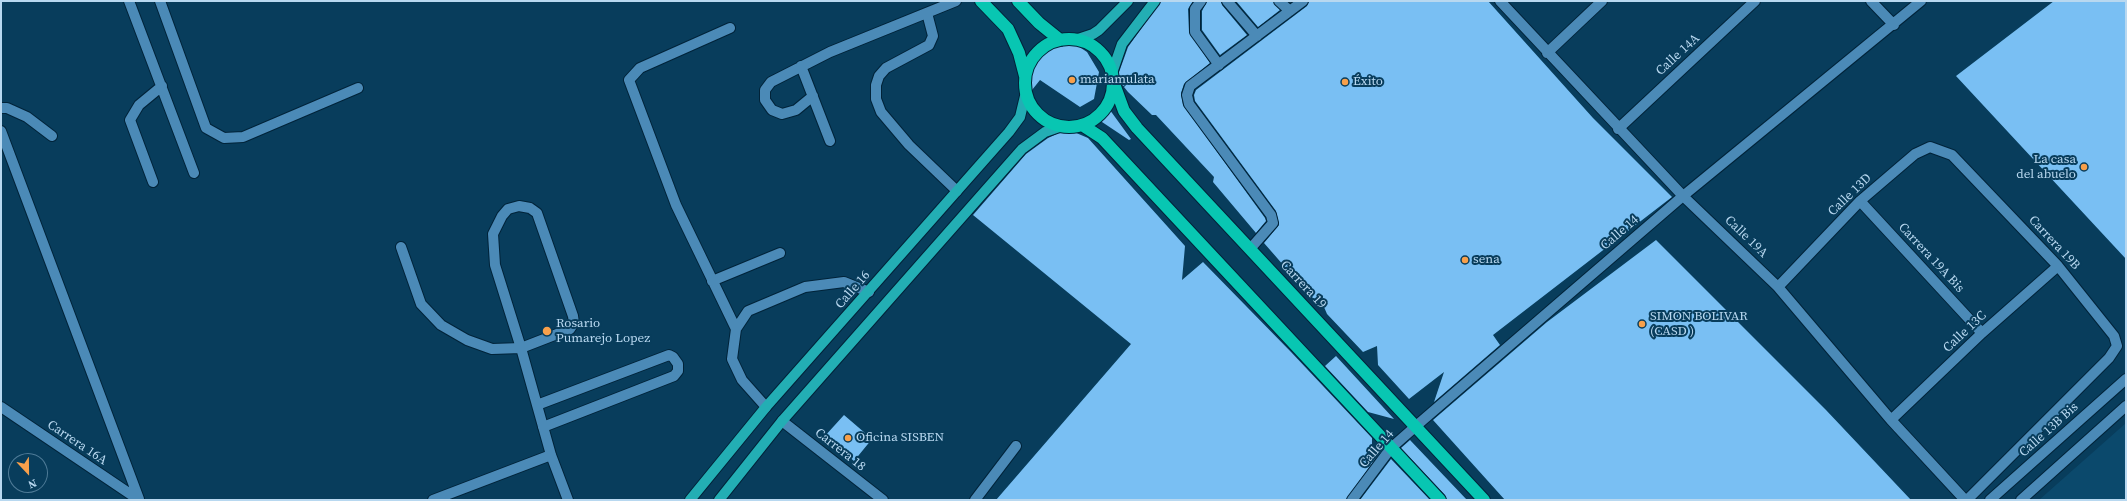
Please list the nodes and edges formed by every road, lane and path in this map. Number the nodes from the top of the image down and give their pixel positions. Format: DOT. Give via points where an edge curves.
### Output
graph roads {
  1 [pos="129,1"];
  2 [pos="160,1"];
  3 [pos="956,1"];
  4 [pos="981,1"];
  5 [pos="1018,1"];
  6 [pos="1128,1"];
  7 [pos="1155,1"];
  8 [pos="1201,1"];
  9 [pos="1227,1"];
  10 [pos="1279,1"];
  11 [pos="1303,1"];
  12 [pos="1500,1"];
  13 [pos="1602,1"];
  14 [pos="1755,1"];
  15 [pos="1871,1"];
  16 [pos="1921,1"];
  17 [pos="1290,11"];
  18 [pos="927,13"];
  19 [pos="1894,25"];
  20 [pos="730,28"];
  21 [pos="1257,36"];
  22 [pos="1060,40"];
  23 [pos="1075,40"];
  24 [pos="1547,53"];
  25 [pos="1219,65"];
  26 [pos="800,66"];
  27 [pos="1025,76"];
  28 [pos="1112,77"];
  29 [pos="162,86"];
  30 [pos="358,88"];
  31 [pos="1026,92"];
  32 [pos="812,96"];
  33 [pos="1,108"];
  34 [pos="1082,125"];
  35 [pos="1062,126"];
  36 [pos="1618,129"];
  37 [pos="1,131"];
  38 [pos="52,136"];
  39 [pos="830,142"];
  40 [pos="1952,155"];
  41 [pos="194,173"];
  42 [pos="153,182"];
  43 [pos="957,191"];
  44 [pos="1684,196"];
  45 [pos="1860,201"];
  46 [pos="401,247"];
  47 [pos="1250,249"];
  48 [pos="780,253"];
  49 [pos="2058,266"];
  50 [pos="712,281"];
  51 [pos="1778,286"];
  52 [pos="869,292"];
  53 [pos="736,330"];
  54 [pos="1982,333"];
  55 [pos="521,348"];
  56 [pos="2126,379"];
  57 [pos="537,405"];
  58 [pos="2126,406"];
  59 [pos="1,407"];
  60 [pos="766,407"];
  61 [pos="1891,420"];
  62 [pos="782,421"];
  63 [pos="1416,426"];
  64 [pos="543,427"];
  65 [pos="1016,446"];
  66 [pos="1391,448"];
  67 [pos="551,455"];
  68 [pos="139,500"];
  69 [pos="433,500"];
  70 [pos="568,500"];
  71 [pos="690,500"];
  72 [pos="719,500"];
  73 [pos="883,500"];
  74 [pos="975,500"];
  75 [pos="1352,500"];
  76 [pos="1440,500"];
  77 [pos="1484,500"];
  78 [pos="1966,500"];
  79 [pos="1990,500"];
  80 [pos="2021,500"];
  1 -- 29 [label="street"];
  2 -- 30 [label="street" via="206,128 224,138 243,137"];
  3 -- 18 [label="street"];
  4 -- 27 [label="highway" via="1008,29 1019,53"];
  5 -- 22 [label="highway"];
  6 -- 23 [label="main road" via="1099,30"];
  7 -- 28 [label="main road" via="1122,44"];
  8 -- 25 [label="street" via="1195,9 1195,32"];
  9 -- 21 [label="street"];
  10 -- 17 [label="street"];
  11 -- 17 [label="street"];
  12 -- 24 [label="street, Calle 19A"];
  13 -- 24 [label="street"];
  14 -- 36 [label="street, Calle 14A"];
  15 -- 19 [label="street"];
  16 -- 19 [label="street, Calle 14"];
  17 -- 21 [label="street"];
  18 -- 26 [label="street"];
  18 -- 43 [label="street" via="933,36 929,45 886,68 876,85 876,98 881,112 909,145"];
  19 -- 44 [label="street, Calle 14"];
  20 -- 50 [label="street" via="640,68 629,80 676,205"];
  21 -- 25 [label="street"];
  22 -- 23 [label="highway"];
  22 -- 27 [label="highway" via="1046,46 1034,56"];
  23 -- 28 [label="highway" via="1096,48 1106,60"];
  24 -- 36 [label="street, Calle 19A"];
  25 -- 47 [label="street" via="1190,86 1187,95 1189,104 1271,215 1273,223"];
  26 -- 32 [label="street"];
  26 -- 32 [label="street" via="771,82 765,90 765,100 772,110 782,114 796,110"];
  27 -- 31 [label="highway"];
  28 -- 34 [label="highway" via="1110,97 1102,111"];
  28 -- 47 [label="highway, Carrera 19" via="1124,111 1137,128"];
  29 -- 41 [label="street"];
  29 -- 42 [label="street" via="139,105 130,120"];
  31 -- 35 [label="highway" via="1036,112 1048,122"];
  31 -- 43 [label="main road, Calle 16" via="1020,117"];
  32 -- 39 [label="street"];
  33 -- 38 [label="street" via="27,117"];
  34 -- 35 [label="highway"];
  34 -- 66 [label="highway" via="1102,138"];
  35 -- 62 [label="main road" via="1045,132 1022,149"];
  36 -- 44 [label="street, Calle 19A"];
  37 -- 68 [label="street"];
  40 -- 45 [label="street, Calle 13D" via="1930,147 1914,154"];
  40 -- 49 [label="street, Carrera 19B"];
  43 -- 52 [label="main road, Calle 16"];
  44 -- 51 [label="street, Calle 19A"];
  44 -- 63 [label="street, Calle 14"];
  45 -- 51 [label="street, Calle 13D"];
  45 -- 54 [label="street, Carrera 19A Bis"];
  46 -- 55 [label="street" via="421,304 441,325 467,340 492,349"];
  47 -- 63 [label="highway, Carrera 19"];
  48 -- 50 [label="street"];
  49 -- 54 [label="street, Calle 13C"];
  49 -- 78 [label="street, Carrera 19B" via="2114,336 2117,346"];
  50 -- 53 [label="street"];
  51 -- 61 [label="street, Calle 19A"];
  52 -- 53 [label="street" via="844,282 805,287 748,311"];
  52 -- 60 [label="main road, Calle 16"];
  53 -- 60 [label="street" via="732,359 742,380"];
  54 -- 61 [label="street, Calle 13C"];
  55 -- 55 [label="street" via="570,329 574,323 537,213 530,208 519,206 508,209 493,234 495,265"];
  55 -- 57 [label="street"];
  56 -- 79 [label="street, Calle 13B Bis"];
  57 -- 64 [label="street"];
  57 -- 64 [label="street" via="669,355 678,364 678,371 674,376"];
  58 -- 80 [label="street"];
  59 -- 68 [label="street, Carrera 16A"];
  60 -- 71 [label="main road, Calle 16"];
  61 -- 78 [label="street, Calle 19A"];
  62 -- 72 [label="main road"];
  62 -- 73 [label="street, Carrera 18"];
  63 -- 66 [label="street, Calle 14"];
  63 -- 77 [label="highway, Carrera 19"];
  64 -- 67 [label="street"];
  65 -- 74 [label="street"];
  66 -- 75 [label="street, Calle 14"];
  66 -- 76 [label="highway"];
  67 -- 69 [label="street"];
  67 -- 70 [label="street"];
}
